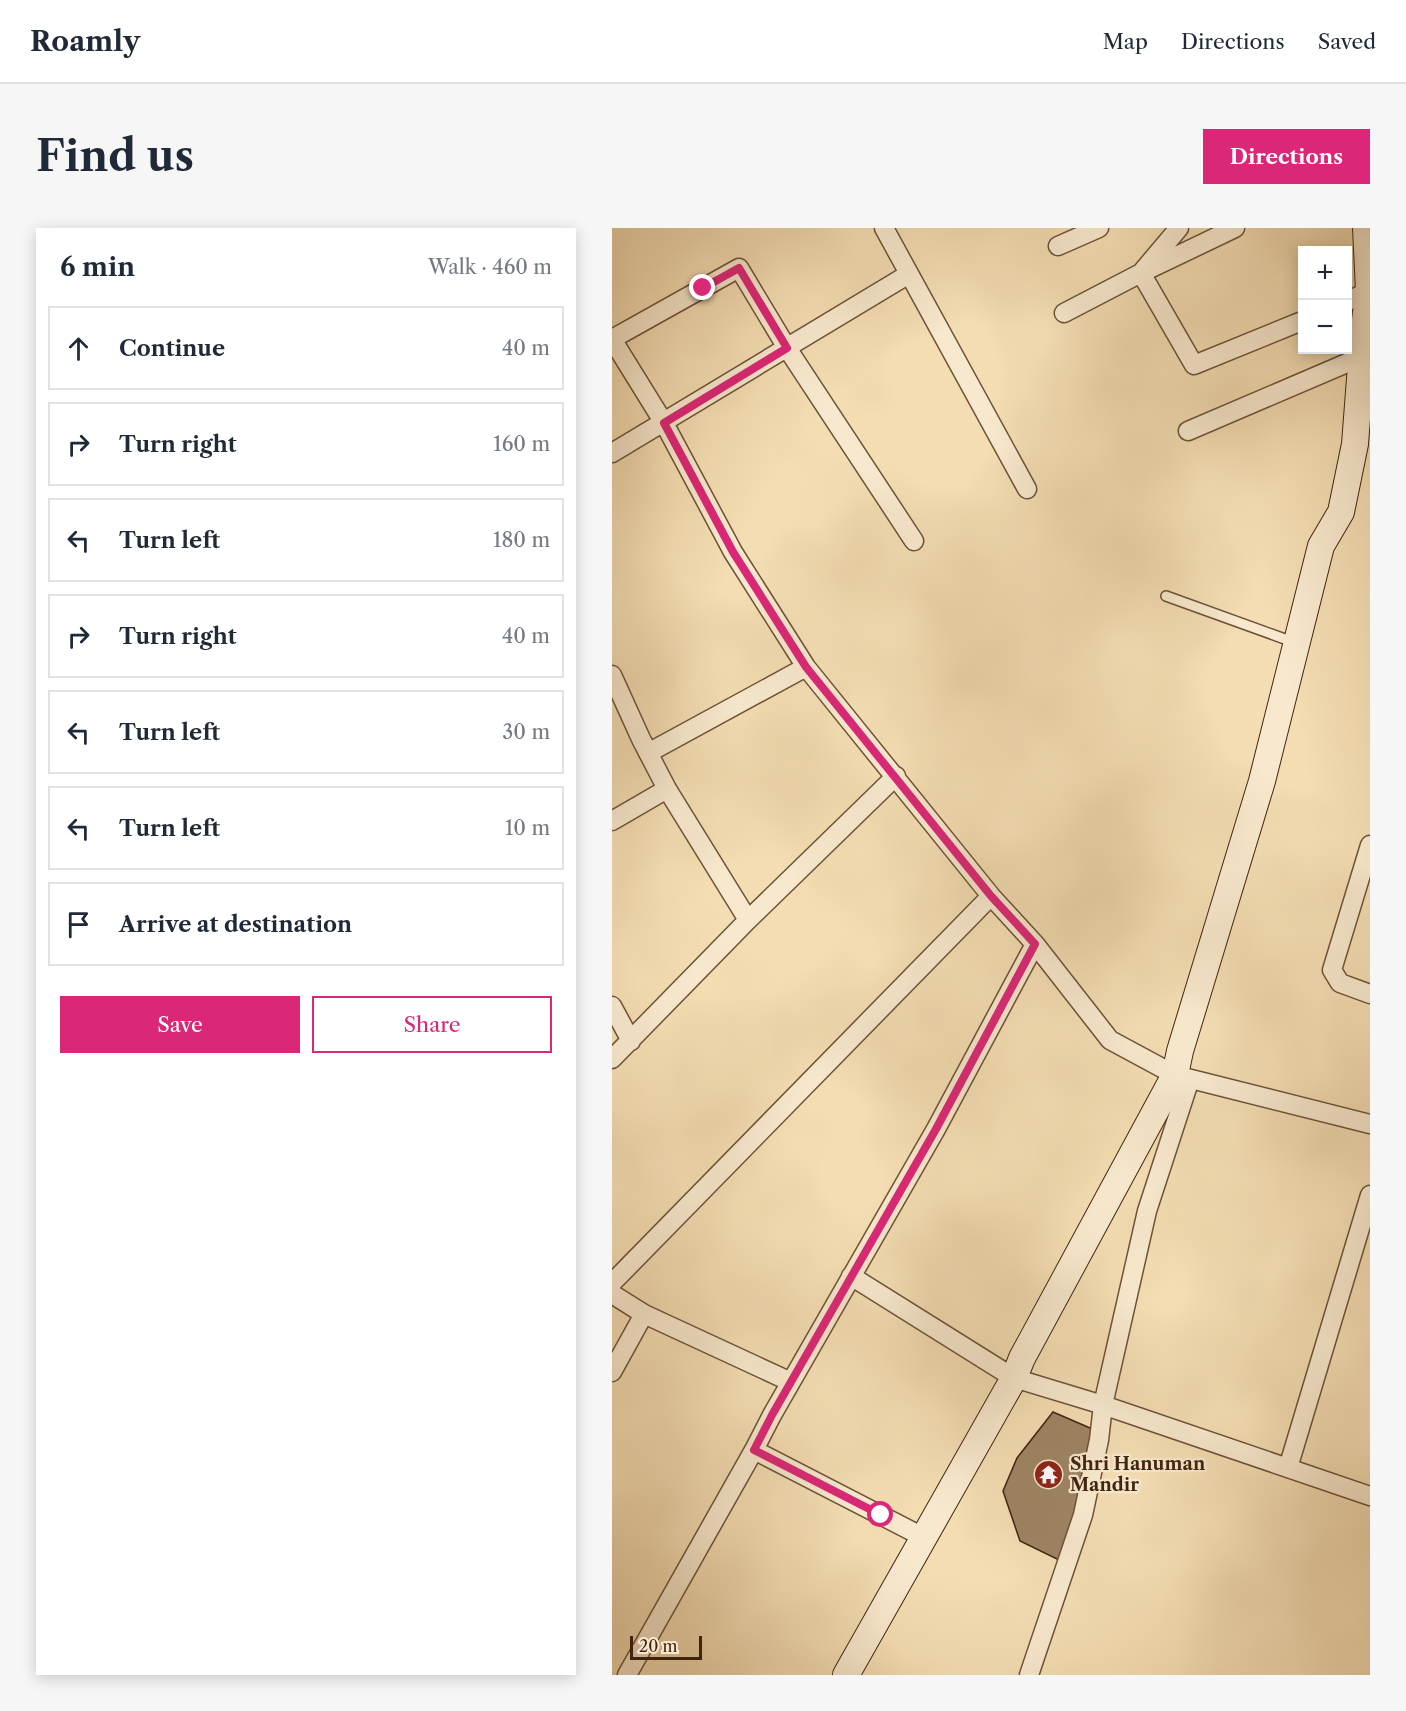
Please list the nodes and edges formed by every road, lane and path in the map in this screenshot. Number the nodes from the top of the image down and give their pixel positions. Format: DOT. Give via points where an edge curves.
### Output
graph roads {
  1 [pos="884,228"];
  2 [pos="1099,228"];
  3 [pos="1179,228"];
  4 [pos="1235,228"];
  5 [pos="1366,228"];
  6 [pos="1058,246"];
  7 [pos="1141,273"];
  8 [pos="909,274"];
  9 [pos="1369,291"];
  10 [pos="1349,300"];
  11 [pos="1064,313"];
  12 [pos="1298,323"];
  13 [pos="1367,325"];
  14 [pos="787,348"];
  15 [pos="1361,357"];
  16 [pos="664,423"];
  17 [pos="1188,431"];
  18 [pos="612,453"];
  19 [pos="1027,489"];
  20 [pos="914,541"];
  21 [pos="1166,596"];
  22 [pos="1297,644"];
  23 [pos="806,667"];
  24 [pos="612,675"];
  25 [pos="648,753"];
  26 [pos="896,776"];
  27 [pos="667,789"];
  28 [pos="612,821"];
  29 [pos="1370,845"];
  30 [pos="991,896"];
  31 [pos="748,920"];
  32 [pos="1035,944"];
  33 [pos="1370,994"];
  34 [pos="612,1006"];
  35 [pos="632,1041"];
  36 [pos="612,1059"];
  37 [pos="1183,1077"];
  38 [pos="1370,1124"];
  39 [pos="1370,1194"];
  40 [pos="851,1276"];
  41 [pos="612,1283"];
  42 [pos="612,1294"];
  43 [pos="644,1314"];
  44 [pos="612,1372"];
  45 [pos="1014,1378"];
  46 [pos="791,1382"];
  47 [pos="1103,1406"];
  48 [pos="754,1450"];
  49 [pos="1288,1468"];
  50 [pos="1370,1496"];
  51 [pos="923,1537"];
  52 [pos="612,1671"];
  53 [pos="618,1675"];
  54 [pos="627,1675"];
  55 [pos="846,1675"];
  56 [pos="1029,1675"];
  1 -- 8 [label="street"];
  2 -- 6 [label="street"];
  3 -- 7 [label="street"];
  4 -- 7 [label="street"];
  5 -- 9 [label="street"];
  7 -- 11 [label="street"];
  7 -- 12 [label="street" via="1194,365"];
  8 -- 14 [label="street"];
  8 -- 19 [label="street"];
  9 -- 10 [label="street"];
  9 -- 13 [label="street"];
  13 -- 15 [label="street"];
  14 -- 16 [label="street"];
  14 -- 16 [label="street" via="739,268 612,339"];
  14 -- 20 [label="street"];
  15 -- 17 [label="street"];
  15 -- 22 [label="street" via="1354,444 1341,512 1321,546"];
  16 -- 18 [label="street"];
  16 -- 23 [label="street" via="733,552"];
  21 -- 22 [label="lane"];
  22 -- 37 [label="street" via="1262,781 1184,1040"];
  23 -- 25 [label="street"];
  23 -- 26 [label="street"];
  24 -- 25 [label="street"];
  25 -- 27 [label="street"];
  26 -- 30 [label="street"];
  26 -- 31 [label="street"];
  27 -- 28 [label="street"];
  27 -- 31 [label="street"];
  29 -- 33 [label="street" via="1332,970 1340,982"];
  30 -- 32 [label="street"];
  30 -- 41 [label="street"];
  31 -- 35 [label="street"];
  32 -- 37 [label="street" via="1110,1040"];
  32 -- 40 [label="street" via="936,1129"];
  34 -- 35 [label="street"];
  35 -- 36 [label="street"];
  37 -- 38 [label="street"];
  37 -- 45 [label="street"];
  37 -- 47 [label="street" via="1147,1211"];
  39 -- 49 [label="street"];
  40 -- 45 [label="street"];
  40 -- 46 [label="street"];
  42 -- 43 [label="street"];
  43 -- 44 [label="street"];
  43 -- 46 [label="street"];
  45 -- 47 [label="street"];
  45 -- 51 [label="street"];
  46 -- 48 [label="street"];
  47 -- 49 [label="street"];
  47 -- 56 [label="street" via="1083,1515"];
  48 -- 51 [label="street"];
  48 -- 54 [label="street"];
  49 -- 50 [label="street"];
  51 -- 55 [label="street"];
  52 -- 53 [label="street"];
}
